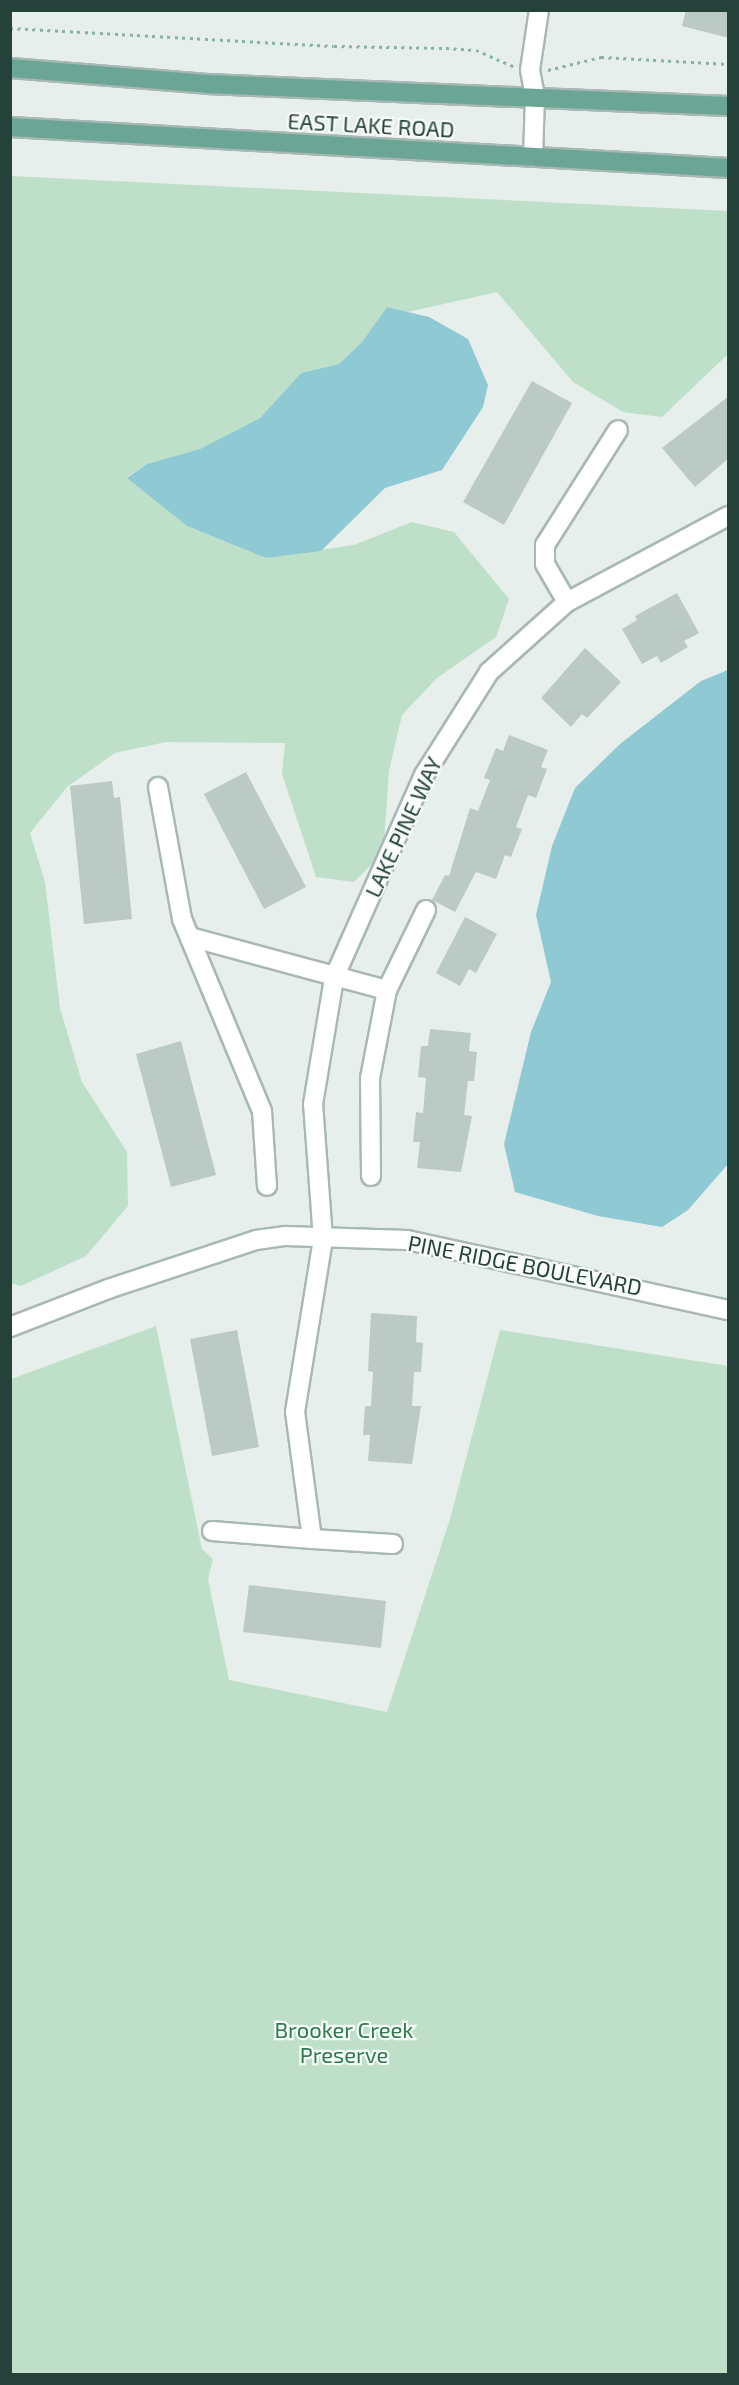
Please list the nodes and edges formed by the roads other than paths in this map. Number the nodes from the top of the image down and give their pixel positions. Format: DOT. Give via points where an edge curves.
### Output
graph roads {
  1 [pos="539,10"];
  2 [pos="10,68"];
  3 [pos="535,96"];
  4 [pos="729,106"];
  5 [pos="10,127"];
  6 [pos="533,157"];
  7 [pos="729,168"];
  8 [pos="618,430"];
  9 [pos="729,516"];
  10 [pos="567,602"];
  11 [pos="158,787"];
  12 [pos="426,910"];
  13 [pos="190,937"];
  14 [pos="334,978"];
  15 [pos="387,990"];
  16 [pos="371,1176"];
  17 [pos="267,1186"];
  18 [pos="323,1239"];
  19 [pos="729,1310"];
  20 [pos="10,1327"];
  21 [pos="212,1531"];
  22 [pos="312,1539"];
  23 [pos="393,1544"];
  1 -- 3 [label="street" via="530,70"];
  2 -- 3 [label="main road, EAST LAKE ROAD" via="207,84"];
  3 -- 4 [label="main road, EAST LAKE ROAD"];
  3 -- 6 [label="street"];
  5 -- 6 [label="main road, EAST LAKE ROAD"];
  6 -- 7 [label="main road, EAST LAKE ROAD"];
  8 -- 10 [label="street" via="546,544 545,564"];
  9 -- 10 [label="street, LAKE PINE WAY"];
  10 -- 14 [label="street, LAKE PINE WAY" via="489,672 424,775"];
  11 -- 13 [label="street" via="182,919"];
  12 -- 15 [label="street"];
  13 -- 14 [label="street"];
  13 -- 17 [label="street" via="262,1112"];
  14 -- 15 [label="street"];
  14 -- 18 [label="street, LAKE PINE WAY" via="313,1104"];
  15 -- 16 [label="street" via="369,1078"];
  18 -- 19 [label="street, PINE RIDGE BOULEVARD" via="418,1242"];
  18 -- 20 [label="street, PINE RIDGE BOULEVARD" via="286,1236 256,1240 108,1289"];
  18 -- 22 [label="street, LAKE PINE WAY" via="296,1412"];
  21 -- 22 [label="street"];
  22 -- 23 [label="street"];
}
